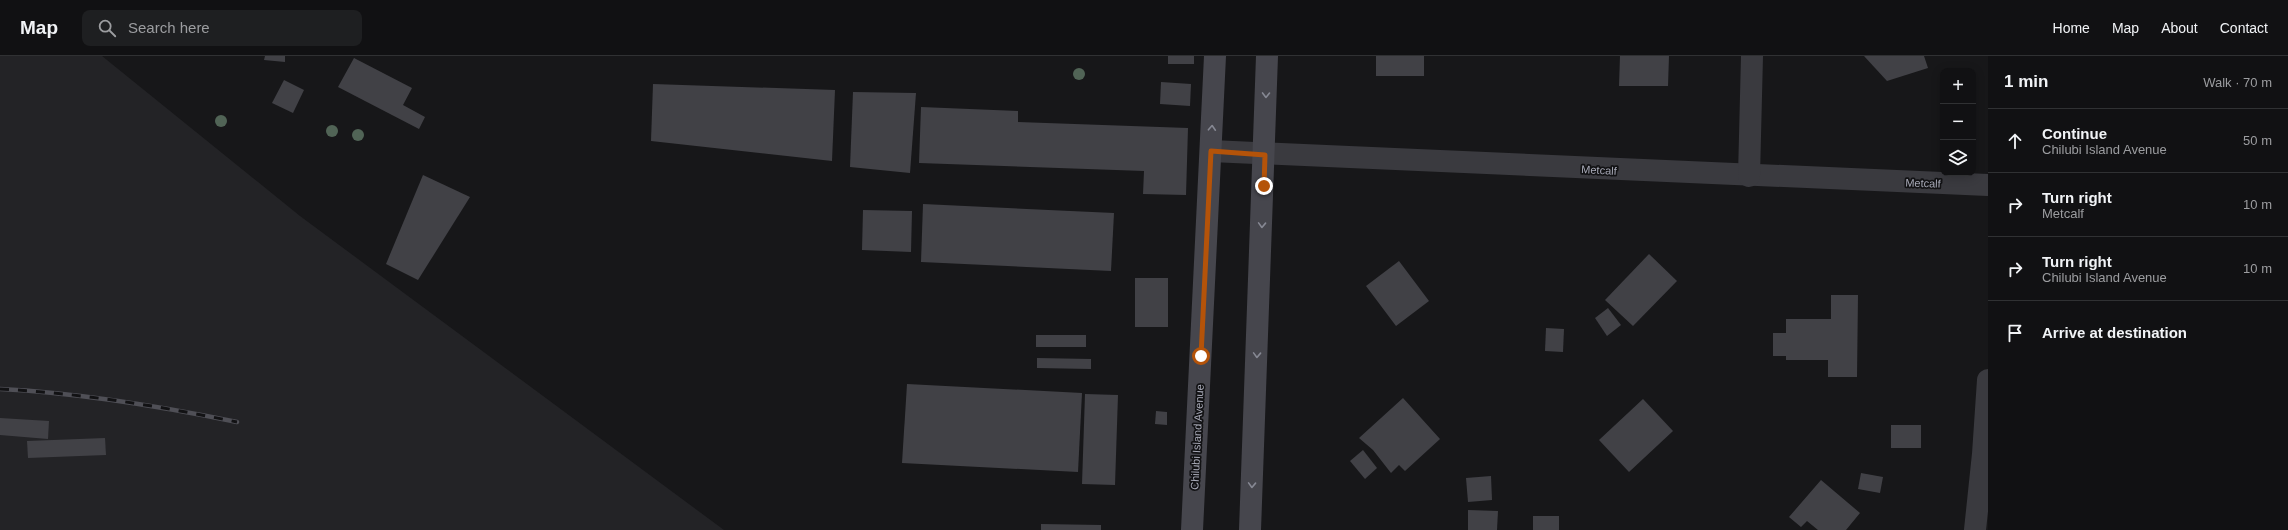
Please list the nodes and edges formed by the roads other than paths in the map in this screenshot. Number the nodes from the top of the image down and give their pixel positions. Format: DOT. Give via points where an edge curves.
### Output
graph roads {
  1 [pos="1215,56"];
  2 [pos="1267,56"];
  3 [pos="1752,56"];
  4 [pos="1211,151"];
  5 [pos="1265,155"];
  6 [pos="1749,176"];
  7 [pos="1988,185"];
  8 [pos="1988,380"];
  9 [pos="1986,454"];
  10 [pos="1192,530"];
  11 [pos="1250,530"];
  12 [pos="1975,530"];
  4 -- 1 [label="street, Chilubi Island Avenue, one-way"];
  2 -- 5 [label="street, one-way"];
  3 -- 6 [label="street"];
  4 -- 5 [label="street, Metcalf"];
  4 -- 10 [label="street, Chilubi Island Avenue"];
  5 -- 6 [label="street, Metcalf"];
  5 -- 11 [label="street, one-way"];
  6 -- 7 [label="street, Metcalf"];
  8 -- 9 [label="street"];
  9 -- 12 [label="street"];
}
